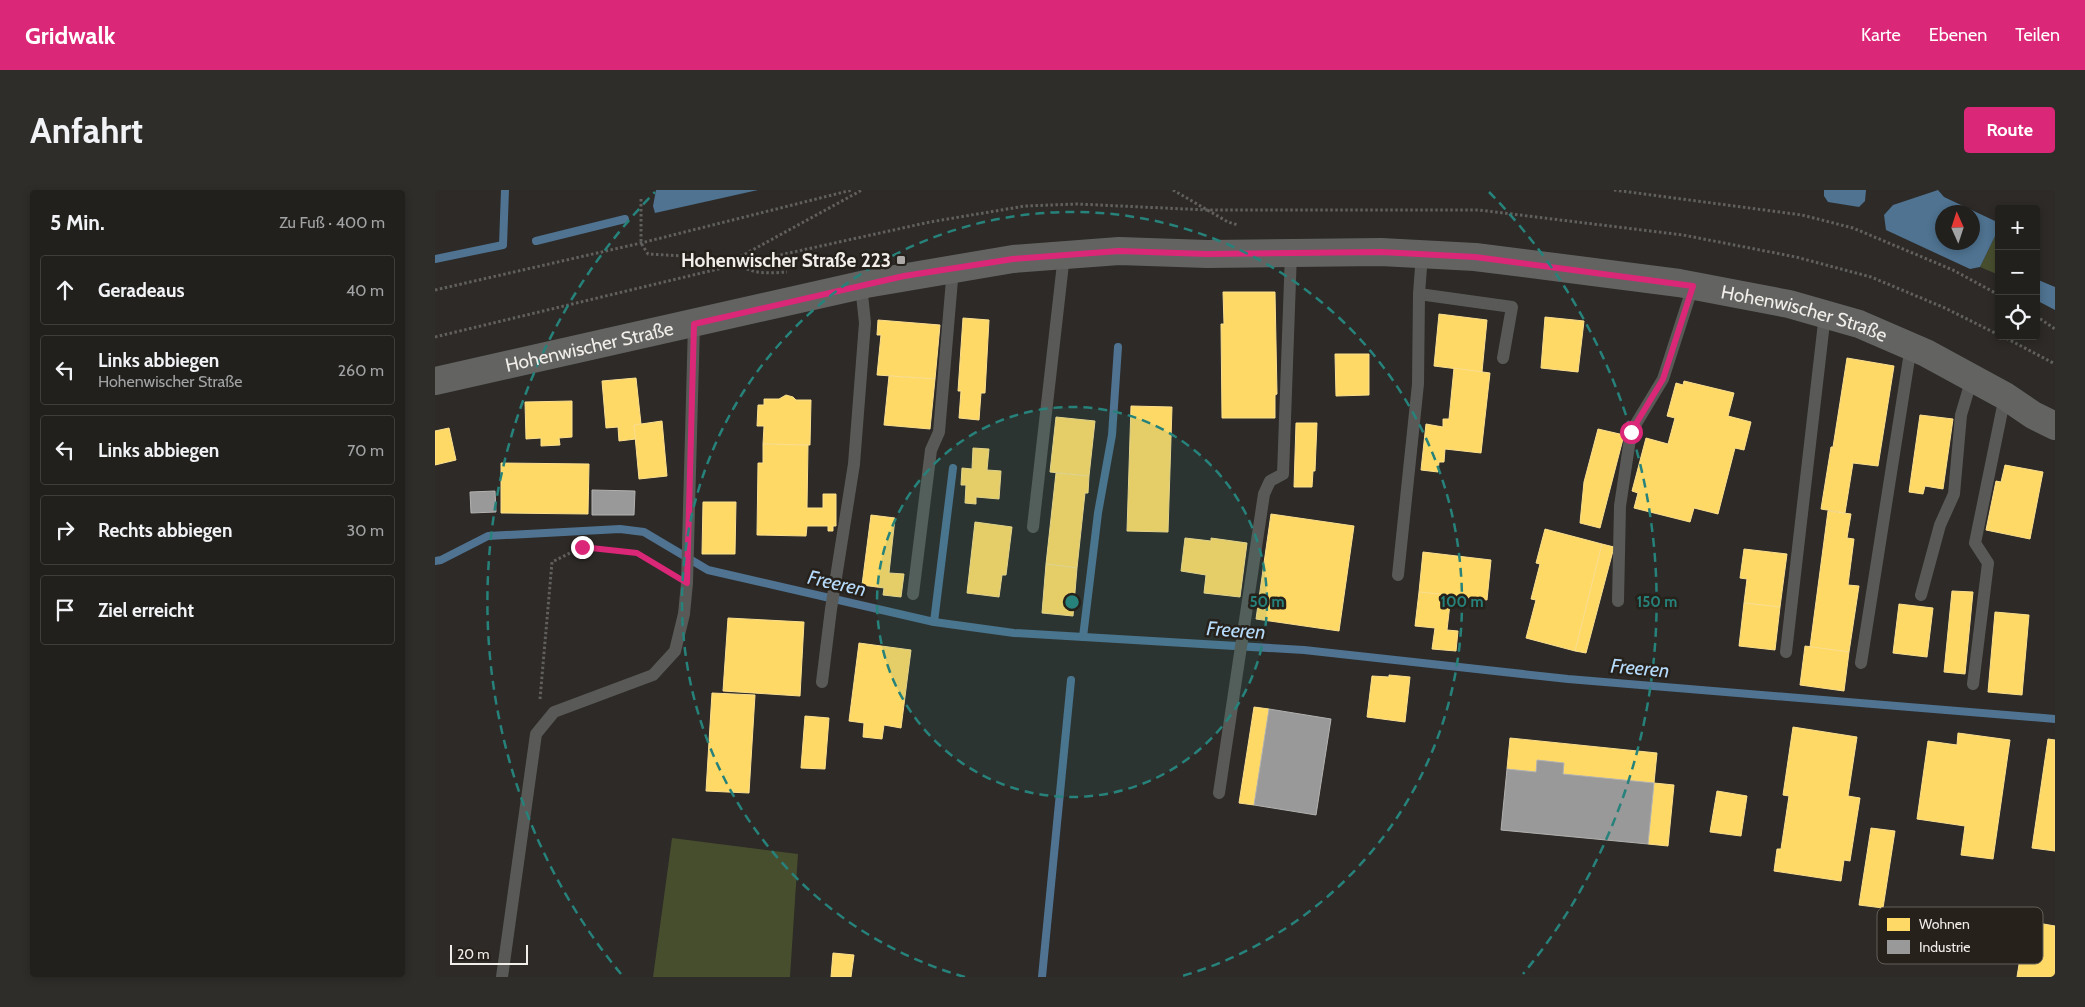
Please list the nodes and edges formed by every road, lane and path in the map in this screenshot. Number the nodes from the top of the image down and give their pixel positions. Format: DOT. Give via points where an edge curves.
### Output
graph roads {
  1 [pos="852,190"];
  2 [pos="862,190"];
  3 [pos="1173,190"];
  4 [pos="1614,190"];
  5 [pos="641,199"];
  6 [pos="1207,210"];
  7 [pos="641,242"];
  8 [pos="1291,253"];
  9 [pos="1422,254"];
  10 [pos="1064,255"];
  11 [pos="736,259"];
  12 [pos="953,268"];
  13 [pos="797,272"];
  14 [pos="861,285"];
  15 [pos="1693,286"];
  16 [pos="435,290"];
  17 [pos="1995,293"];
  18 [pos="1419,294"];
  19 [pos="1825,314"];
  20 [pos="2040,319"];
  21 [pos="694,324"];
  22 [pos="2055,329"];
  23 [pos="2010,340"];
  24 [pos="1911,346"];
  25 [pos="1503,358"];
  26 [pos="2055,364"];
  27 [pos="1972,378"];
  28 [pos="435,381"];
  29 [pos="2005,396"];
  30 [pos="2055,426"];
  31 [pos="1033,527"];
  32 [pos="1399,575"];
  33 [pos="687,583"];
  34 [pos="913,594"];
  35 [pos="1921,595"];
  36 [pos="1617,601"];
  37 [pos="1786,652"];
  38 [pos="1861,663"];
  39 [pos="822,682"];
  40 [pos="1973,684"];
  41 [pos="536,734"];
  42 [pos="1219,793"];
  43 [pos="502,977"];
  1 -- 7 [label="path"];
  2 -- 11 [label="path"];
  3 -- 6 [label="path"];
  4 -- 17 [label="path" via="1802,215 1853,228 1953,270"];
  5 -- 7 [label="path"];
  7 -- 11 [label="path" via="648,254"];
  7 -- 16 [label="path"];
  8 -- 9 [label="main road, Hohenwischer Straße"];
  8 -- 10 [label="main road, Hohenwischer Straße" via="1119,251"];
  8 -- 42 [label="lane" via="1283,474 1270,481 1263,494"];
  9 -- 15 [label="main road, Hohenwischer Straße" via="1475,257"];
  9 -- 18 [label="lane"];
  10 -- 12 [label="main road, Hohenwischer Straße"];
  10 -- 31 [label="lane"];
  11 -- 13 [label="path" via="739,264 758,273"];
  12 -- 14 [label="main road, Hohenwischer Straße"];
  12 -- 34 [label="lane" via="939,432 931,450"];
  14 -- 21 [label="main road, Hohenwischer Straße"];
  14 -- 39 [label="lane" via="865,323 854,464"];
  15 -- 19 [label="main road, Hohenwischer Straße"];
  15 -- 36 [label="lane" via="1663,379 1631,432 1620,506"];
  18 -- 25 [label="lane" via="1512,307"];
  18 -- 32 [label="lane" via="1418,384"];
  19 -- 24 [label="main road, Hohenwischer Straße"];
  19 -- 37 [label="lane"];
  20 -- 22 [label="path"];
  21 -- 28 [label="main road, Hohenwischer Straße"];
  21 -- 33 [label="lane"];
  23 -- 26 [label="path"];
  24 -- 27 [label="main road, Hohenwischer Straße"];
  24 -- 38 [label="lane"];
  27 -- 29 [label="main road, Hohenwischer Straße"];
  27 -- 35 [label="lane" via="1961,415 1954,494 1940,525"];
  29 -- 30 [label="main road, Hohenwischer Straße"];
  29 -- 40 [label="lane" via="1975,543 1988,563"];
  33 -- 41 [label="lane" via="675,651 653,675 554,712"];
  33 -- 41 [label="path" via="637,553 582,547 552,562"];
  41 -- 43 [label="lane"];
}
